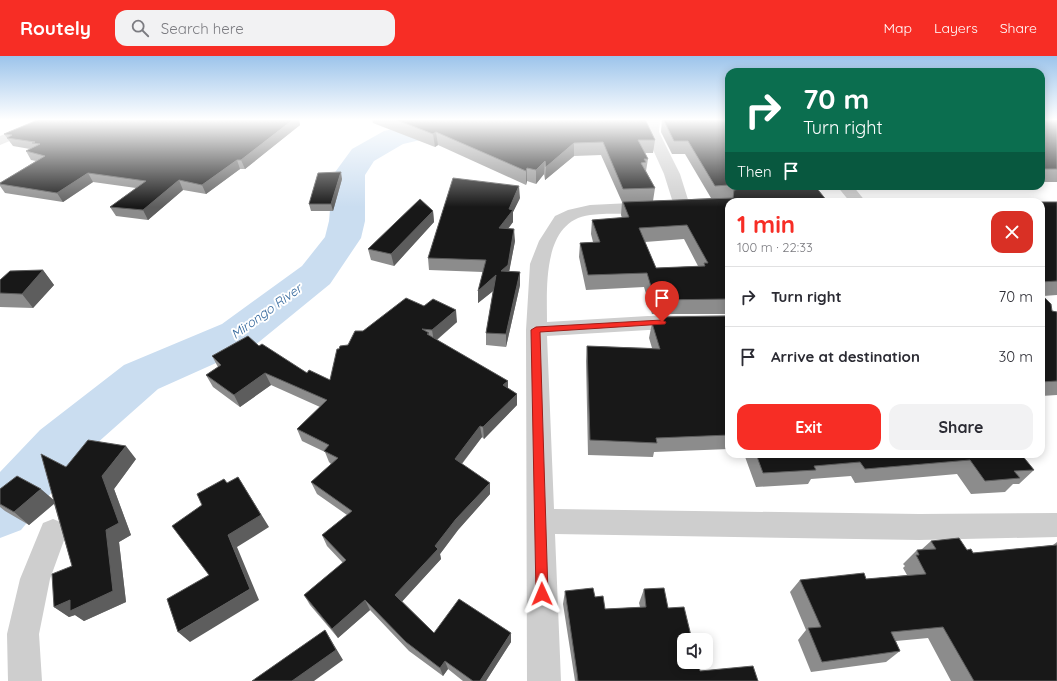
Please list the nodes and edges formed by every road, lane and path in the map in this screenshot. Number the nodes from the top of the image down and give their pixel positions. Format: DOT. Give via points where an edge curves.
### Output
graph roads {
  1 [pos="660,148"];
  2 [pos="848,190"];
  3 [pos="855,198"];
  4 [pos="704,205"];
  5 [pos="682,206"];
  6 [pos="725,322"];
  7 [pos="536,330"];
  8 [pos="540,521"];
  9 [pos="1057,525"];
  10 [pos="53,532"];
  11 [pos="25,681"];
  12 [pos="544,681"];
  1 -- 5 [label="street" via="672,174"];
  2 -- 3 [label="street"];
  4 -- 5 [label="street"];
  5 -- 7 [label="street" via="590,210 574,213 561,220 548,241 539,264"];
  6 -- 7 [label="street" via="648,323"];
  7 -- 8 [label="street"];
  8 -- 9 [label="street" via="919,527"];
  8 -- 12 [label="street"];
  10 -- 11 [label="street" via="35,579 23,634"];
}
